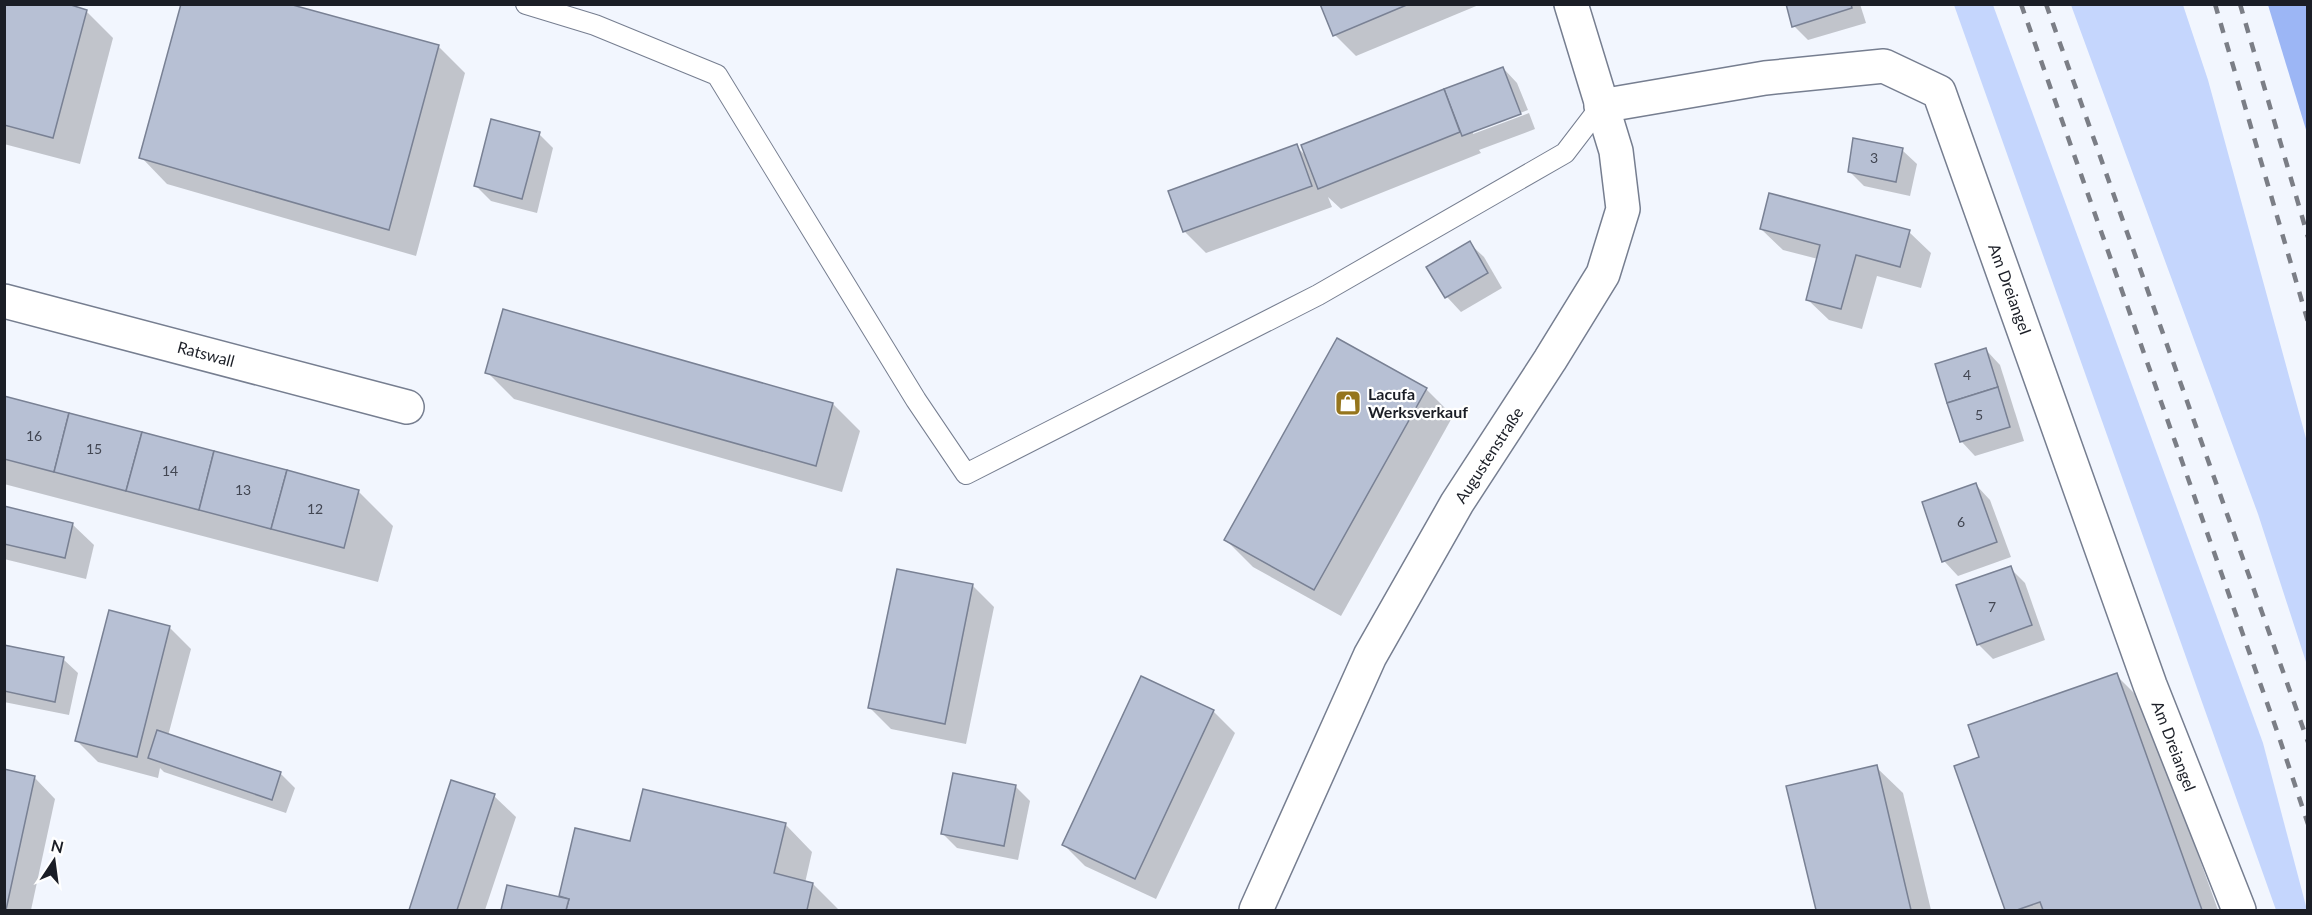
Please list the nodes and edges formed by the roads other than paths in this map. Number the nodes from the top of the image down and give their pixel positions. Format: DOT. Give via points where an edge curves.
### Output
graph roads {
  1 [pos="526,4"];
  2 [pos="1571,4"];
  3 [pos="1601,106"];
  4 [pos="4,301"];
  5 [pos="407,407"];
  6 [pos="1256,910"];
  7 [pos="2239,910"];
  1 -- 3 [label="lane" via="595,25 717,75 916,400 966,474 1318,295 1565,153"];
  2 -- 3 [label="street"];
  3 -- 6 [label="street, Augustenstraße" via="1616,151 1623,209 1603,274 1457,503 1370,656"];
  3 -- 7 [label="street, Am Dreiangel" via="1765,78 1884,66 1939,92 2150,685"];
  4 -- 5 [label="street, Ratswall"];
}
